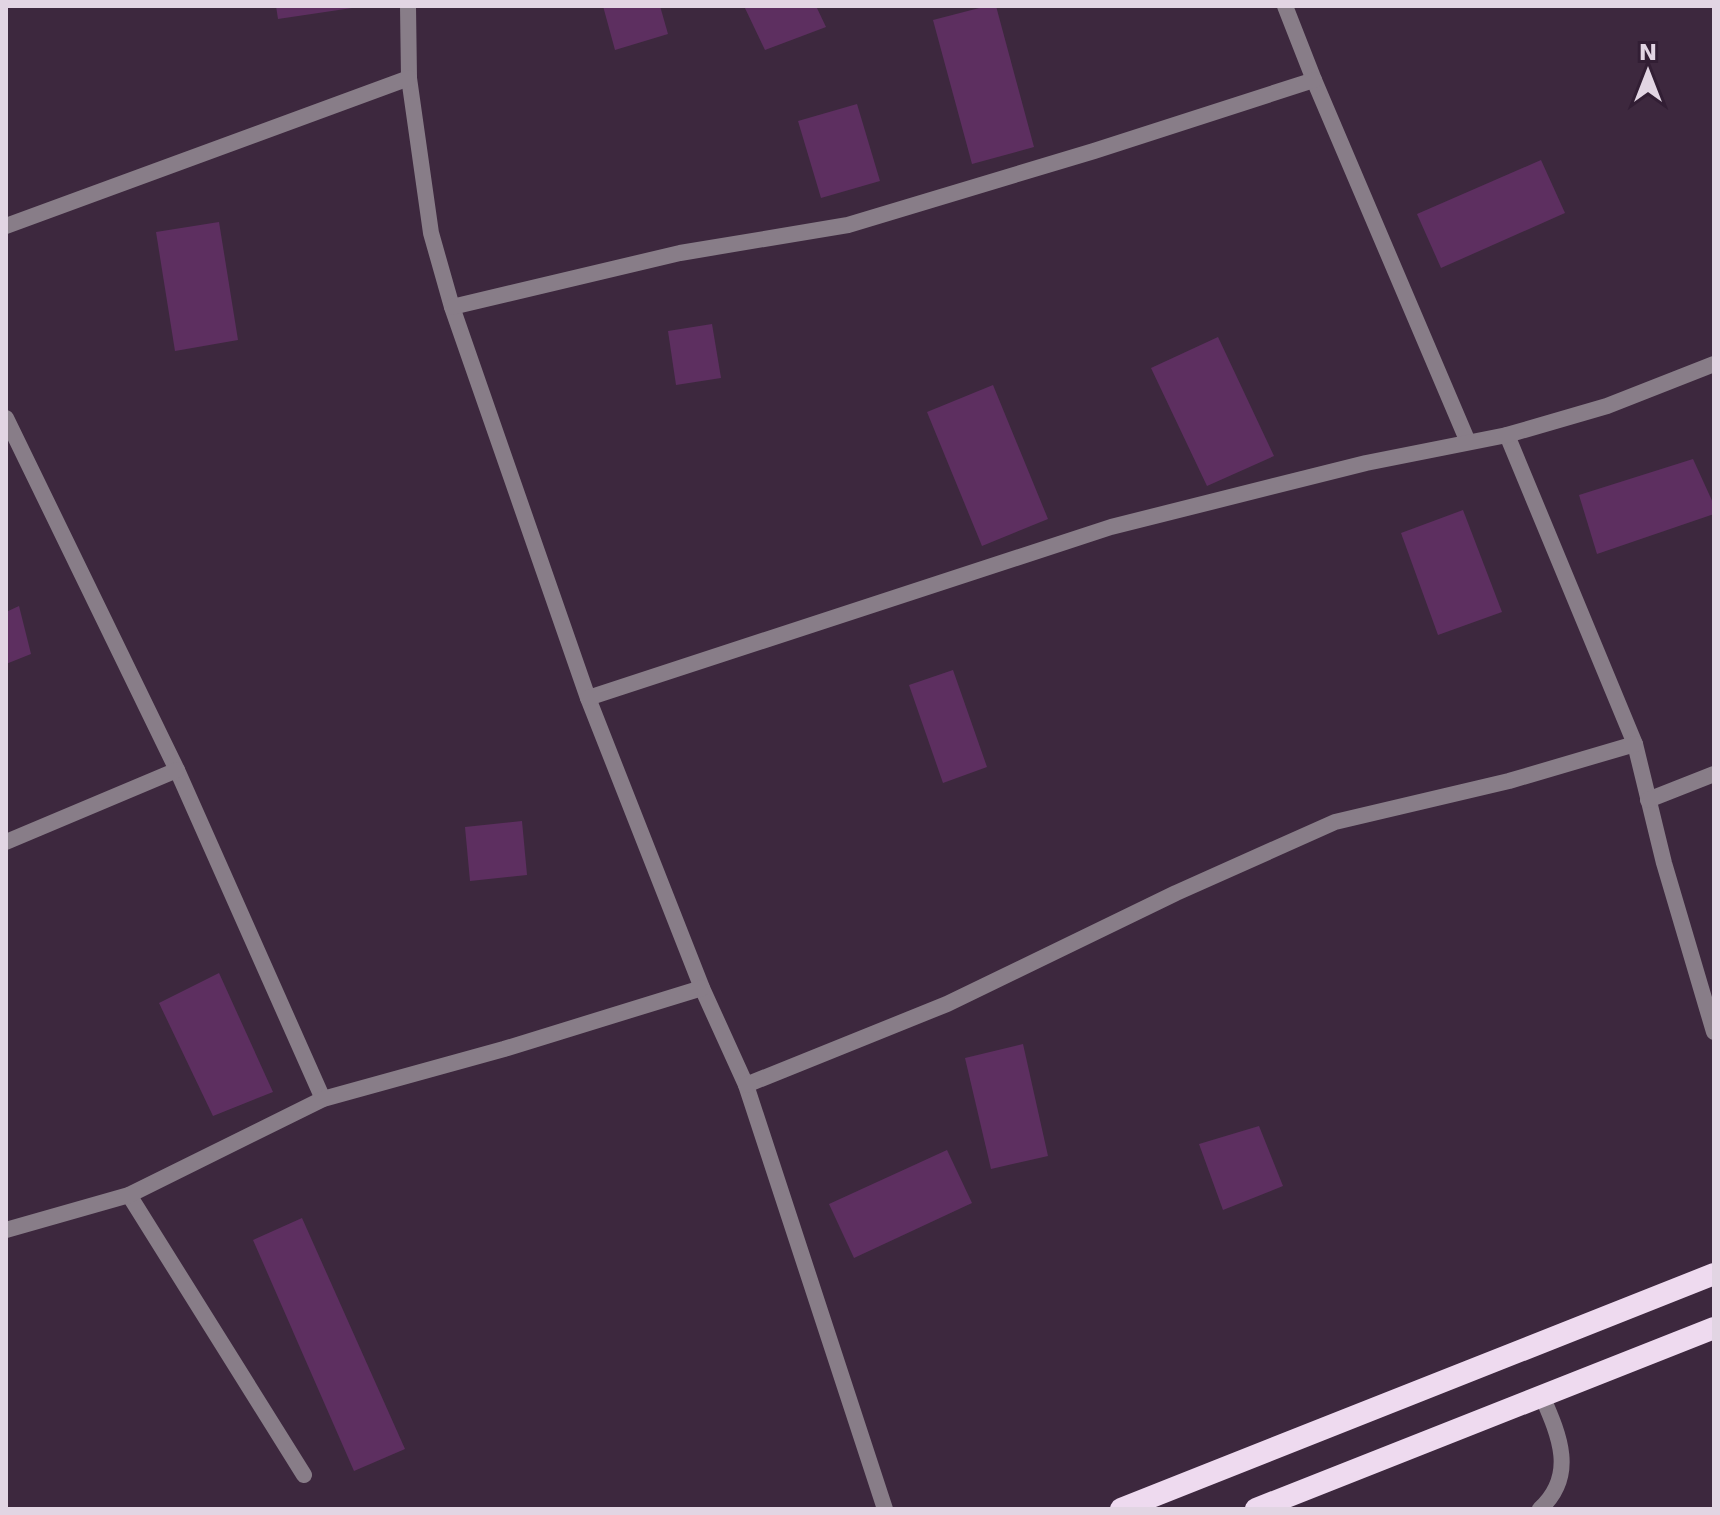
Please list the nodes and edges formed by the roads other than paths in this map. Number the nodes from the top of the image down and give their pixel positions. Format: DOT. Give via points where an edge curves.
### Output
graph roads {
  1 [pos="408,6"];
  2 [pos="1285,6"];
  3 [pos="409,78"];
  4 [pos="1314,80"];
  5 [pos="6,226"];
  6 [pos="452,307"];
  7 [pos="1714,364"];
  8 [pos="6,418"];
  9 [pos="1507,435"];
  10 [pos="1468,442"];
  11 [pos="12,446"];
  12 [pos="588,698"];
  13 [pos="1635,744"];
  14 [pos="177,770"];
  15 [pos="1714,774"];
  16 [pos="1648,800"];
  17 [pos="6,842"];
  18 [pos="702,988"];
  19 [pos="1714,1032"];
  20 [pos="746,1085"];
  21 [pos="323,1099"];
  22 [pos="129,1195"];
  23 [pos="6,1230"];
  24 [pos="1714,1274"];
  25 [pos="1714,1328"];
  26 [pos="1542,1396"];
  27 [pos="304,1475"];
  28 [pos="885,1509"];
  29 [pos="1121,1509"];
  30 [pos="1256,1509"];
  31 [pos="1540,1509"];
  1 -- 3 [label="street"];
  2 -- 4 [label="street"];
  3 -- 5 [label="street"];
  3 -- 6 [label="street" via="431,233"];
  4 -- 6 [label="street" via="848,225 680,253"];
  4 -- 10 [label="street"];
  6 -- 12 [label="street"];
  7 -- 9 [label="street" via="1607,406"];
  8 -- 11 [label="street"];
  9 -- 10 [label="street"];
  9 -- 13 [label="street"];
  10 -- 12 [label="street" via="1111,527"];
  11 -- 14 [label="street"];
  12 -- 18 [label="street"];
  13 -- 16 [label="street"];
  13 -- 20 [label="street" via="1509,781 1335,822 947,1004"];
  14 -- 17 [label="street"];
  14 -- 21 [label="street"];
  15 -- 16 [label="street"];
  16 -- 19 [label="street"];
  18 -- 20 [label="street"];
  18 -- 21 [label="street"];
  20 -- 28 [label="street"];
  21 -- 22 [label="street"];
  22 -- 23 [label="street"];
  22 -- 27 [label="street"];
  24 -- 29 [label="highway"];
  25 -- 26 [label="highway"];
  26 -- 30 [label="highway"];
  26 -- 31 [label="street" via="1558,1433 1562,1460 1560,1483"];
}
